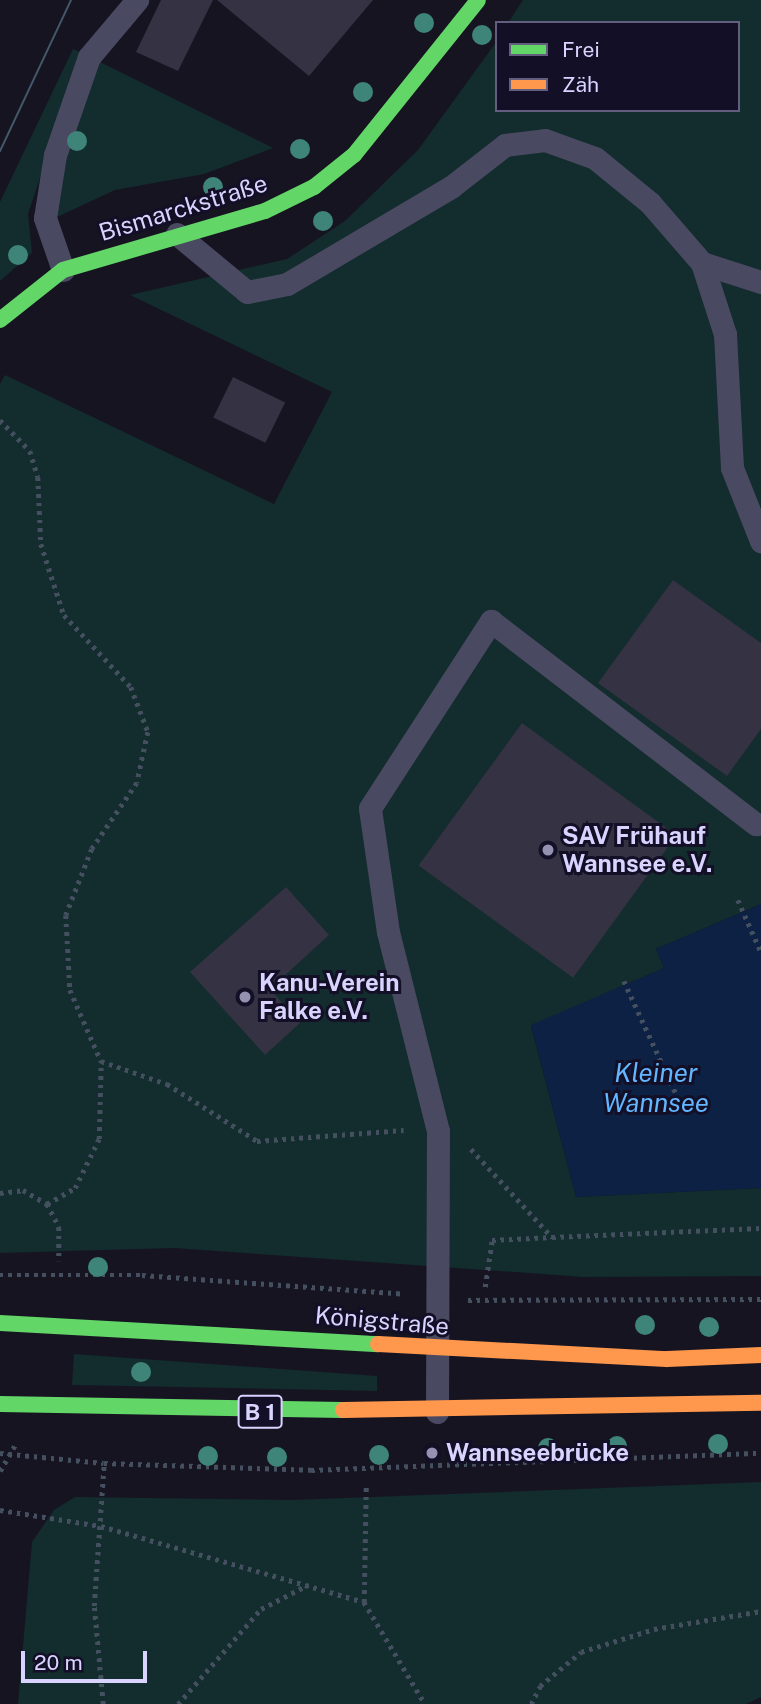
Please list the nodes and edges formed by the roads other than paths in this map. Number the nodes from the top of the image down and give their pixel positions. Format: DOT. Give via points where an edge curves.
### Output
graph roads {
  1 [pos="137,0"];
  2 [pos="478,0"];
  3 [pos="177,234"];
  4 [pos="702,263"];
  5 [pos="63,270"];
  6 [pos="761,282"];
  7 [pos="0,320"];
  8 [pos="761,541"];
  9 [pos="756,824"];
  10 [pos="0,1323"];
  11 [pos="438,1350"];
  12 [pos="761,1355"];
  13 [pos="761,1403"];
  14 [pos="0,1404"];
  15 [pos="438,1412"];
  1 -- 5 [label="lane" via="89,57 55,155 45,218"];
  2 -- 3 [label="main road, Bismarckstraße" via="402,99 334,171 265,211"];
  3 -- 4 [label="lane" via="247,292 287,284 452,187 505,145 545,140 595,159 650,203"];
  3 -- 5 [label="main road, Bismarckstraße"];
  4 -- 6 [label="lane"];
  4 -- 8 [label="lane" via="725,334 732,468"];
  5 -- 7 [label="main road, Bismarckstraße"];
  9 -- 11 [label="lane" via="491,621 370,808 388,932 438,1131"];
  10 -- 11 [label="main road, Königstraße" via="230,1331"];
  11 -- 12 [label="main road, Königstraße" via="667,1359"];
  11 -- 15 [label="lane"];
  13 -- 15 [label="main road, B 1"];
  14 -- 15 [label="main road, B 1"];
}
